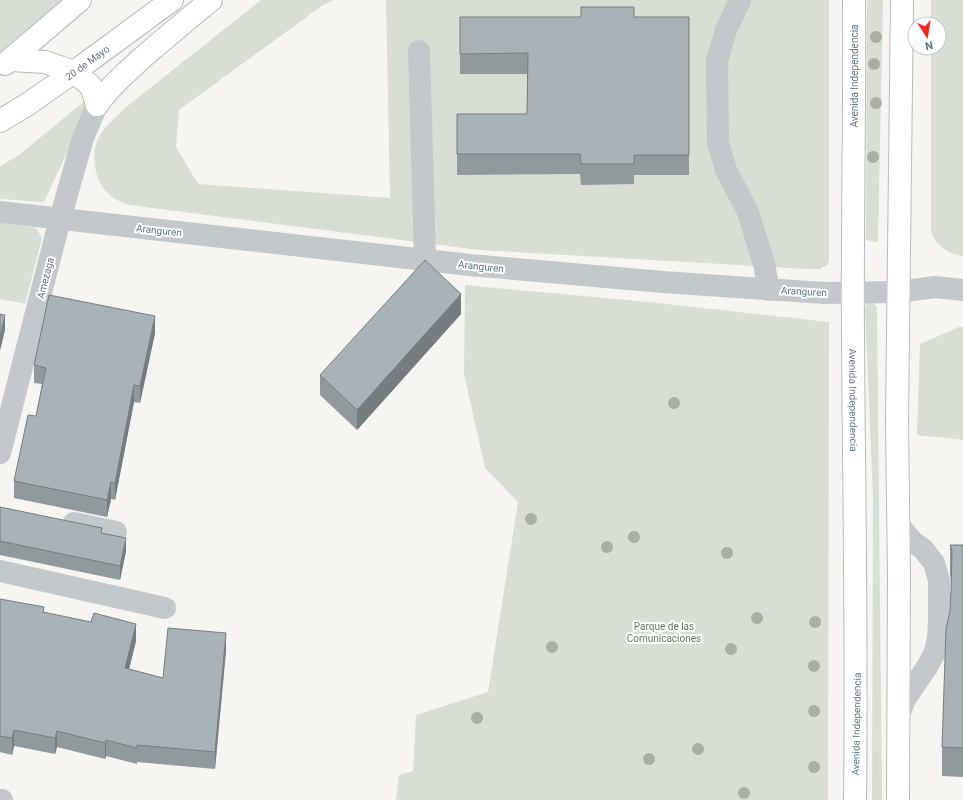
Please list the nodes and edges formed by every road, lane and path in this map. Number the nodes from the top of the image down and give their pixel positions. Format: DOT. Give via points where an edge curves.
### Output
graph roads {
  1 [pos="80,0"];
  2 [pos="172,0"];
  3 [pos="211,0"];
  4 [pos="740,0"];
  5 [pos="854,0"];
  6 [pos="902,0"];
  7 [pos="418,51"];
  8 [pos="5,64"];
  9 [pos="74,72"];
  10 [pos="97,105"];
  11 [pos="0,121"];
  12 [pos="0,212"];
  13 [pos="60,219"];
  14 [pos="425,259"];
  15 [pos="769,290"];
  16 [pos="963,290"];
  17 [pos="853,292"];
  18 [pos="898,292"];
  19 [pos="0,453"];
  20 [pos="54,519"];
  21 [pos="898,524"];
  22 [pos="116,532"];
  23 [pos="0,571"];
  24 [pos="165,608"];
  25 [pos="898,717"];
  26 [pos="855,800"];
  27 [pos="898,800"];
  1 -- 8 [label="main road"];
  2 -- 9 [label="main road, 20 de Mayo"];
  3 -- 10 [label="main road" via="124,74"];
  4 -- 15 [label="street" via="726,30 717,61 718,142 726,170 748,212"];
  5 -- 17 [label="main road, Avenida Independencia"];
  6 -- 18 [label="main road"];
  7 -- 14 [label="street"];
  8 -- 9 [label="main road" via="45,62"];
  9 -- 10 [label="main road" via="91,86"];
  9 -- 11 [label="main road, 20 de Mayo"];
  10 -- 13 [label="street, Amezaga" via="83,138"];
  12 -- 13 [label="street, Aranguren"];
  13 -- 14 [label="street, Aranguren"];
  13 -- 19 [label="street, Amezaga"];
  14 -- 15 [label="street, Aranguren"];
  15 -- 17 [label="street, Aranguren"];
  16 -- 18 [label="street, Aranguren" via="935,288"];
  17 -- 18 [label="street, Aranguren"];
  17 -- 26 [label="main road, Avenida Independencia"];
  18 -- 21 [label="main road"];
  20 -- 22 [label="street"];
  21 -- 25 [label="main road"];
  21 -- 25 [label="street" via="934,563 939,580 939,620 935,652 905,699"];
  23 -- 24 [label="street"];
  25 -- 27 [label="main road"];
}
